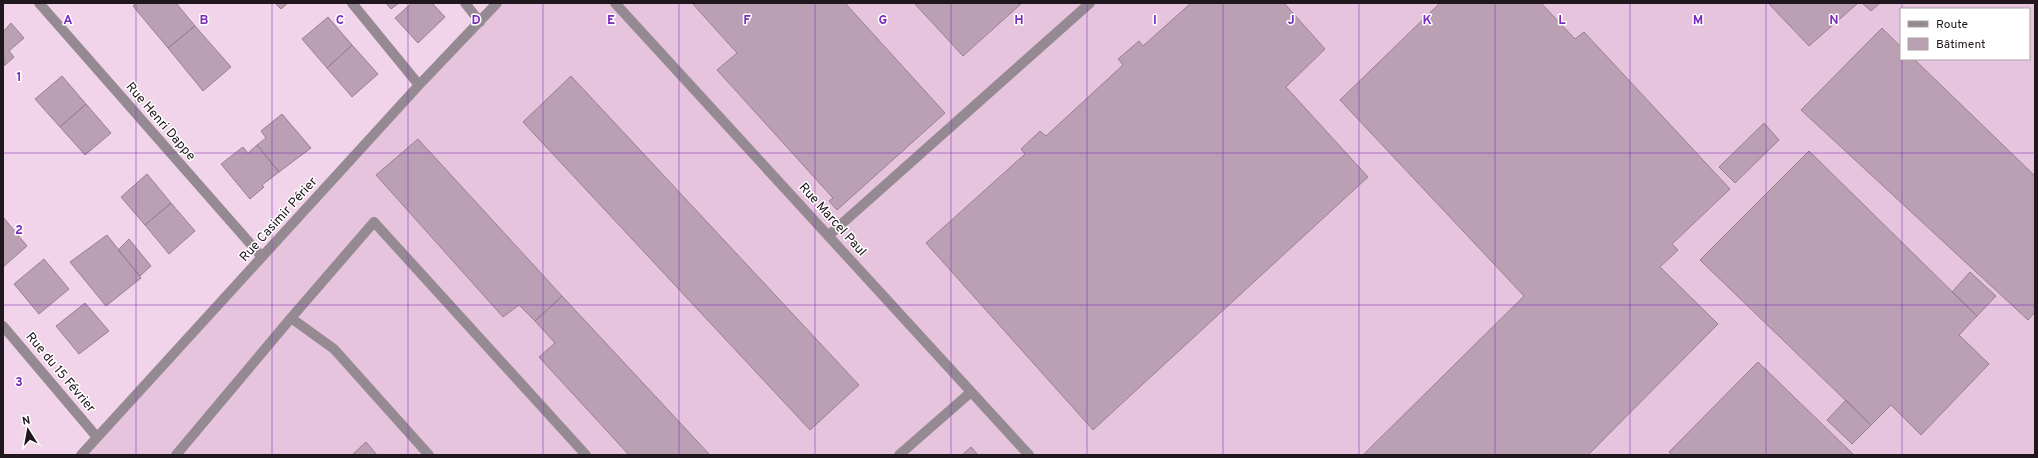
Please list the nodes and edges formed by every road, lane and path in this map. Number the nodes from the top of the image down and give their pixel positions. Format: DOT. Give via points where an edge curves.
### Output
graph roads {
  1 [pos="39,3"];
  2 [pos="352,3"];
  3 [pos="465,3"];
  4 [pos="497,3"];
  5 [pos="616,3"];
  6 [pos="1090,3"];
  7 [pos="480,22"];
  8 [pos="419,85"];
  9 [pos="828,236"];
  10 [pos="262,258"];
  11 [pos="291,318"];
  12 [pos="3,326"];
  13 [pos="971,392"];
  14 [pos="96,436"];
  15 [pos="81,455"];
  16 [pos="176,455"];
  17 [pos="429,455"];
  18 [pos="586,455"];
  19 [pos="899,455"];
  20 [pos="1028,455"];
  1 -- 10 [label="street, Rue Henri Dappe"];
  2 -- 8 [label="street"];
  3 -- 7 [label="street"];
  4 -- 7 [label="street, Rue Casimir Périer"];
  5 -- 9 [label="street, Rue Marcel Paul"];
  6 -- 9 [label="street"];
  7 -- 8 [label="street, Rue Casimir Périer"];
  8 -- 10 [label="street, Rue Casimir Périer"];
  9 -- 13 [label="street, Rue Marcel Paul"];
  10 -- 14 [label="street, Rue Casimir Périer"];
  11 -- 16 [label="street"];
  11 -- 17 [label="street" via="334,349"];
  11 -- 18 [label="street" via="374,222"];
  12 -- 14 [label="street, Rue du 15 Février"];
  13 -- 19 [label="street"];
  13 -- 20 [label="street, Rue Marcel Paul"];
  14 -- 15 [label="street, Rue Casimir Périer"];
}
